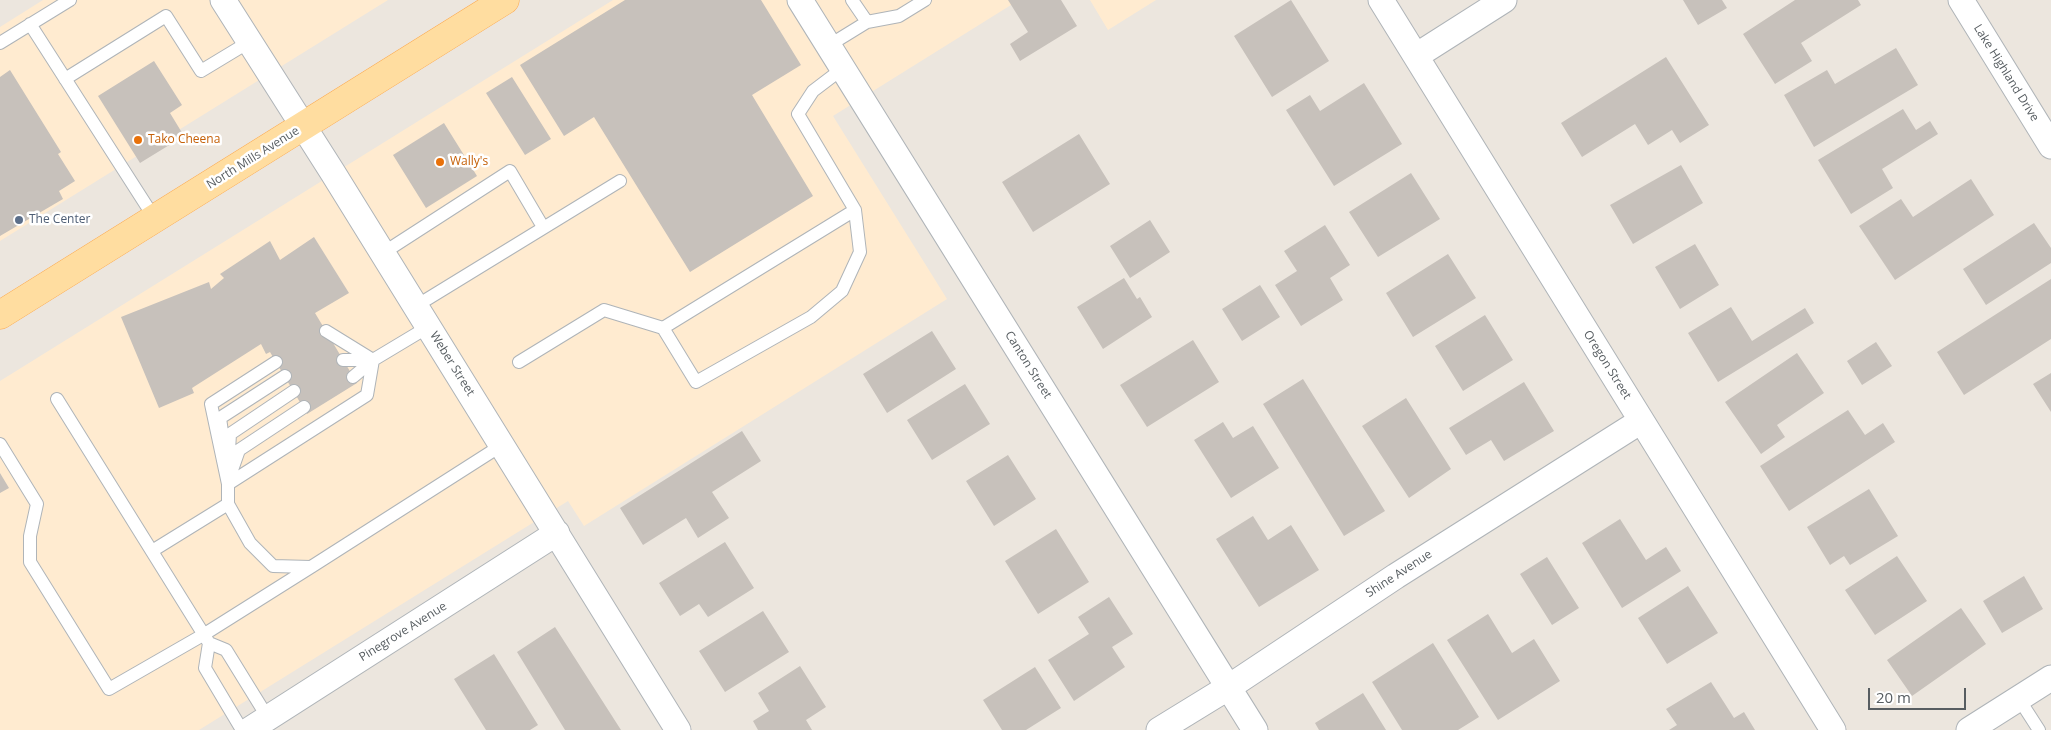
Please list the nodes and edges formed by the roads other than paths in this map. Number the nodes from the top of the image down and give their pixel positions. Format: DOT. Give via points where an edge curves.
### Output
graph roads {
  1 [pos="70,0"];
  2 [pos="223,0"];
  3 [pos="505,0"];
  4 [pos="800,0"];
  5 [pos="852,0"];
  6 [pos="925,0"];
  7 [pos="1381,0"];
  8 [pos="1504,0"];
  9 [pos="1961,0"];
  10 [pos="867,22"];
  11 [pos="30,24"];
  12 [pos="249,42"];
  13 [pos="0,43"];
  14 [pos="828,46"];
  15 [pos="1416,56"];
  16 [pos="842,68"];
  17 [pos="65,79"];
  18 [pos="304,126"];
  19 [pos="2051,146"];
  20 [pos="620,181"];
  21 [pos="855,210"];
  22 [pos="155,219"];
  23 [pos="543,227"];
  24 [pos="382,253"];
  25 [pos="0,315"];
  26 [pos="422,316"];
  27 [pos="663,328"];
  28 [pos="326,331"];
  29 [pos="334,345"];
  30 [pos="343,360"];
  31 [pos="373,360"];
  32 [pos="276,362"];
  33 [pos="519,362"];
  34 [pos="285,376"];
  35 [pos="353,377"];
  36 [pos="294,392"];
  37 [pos="57,399"];
  38 [pos="304,407"];
  39 [pos="1641,421"];
  40 [pos="0,444"];
  41 [pos="502,445"];
  42 [pos="228,484"];
  43 [pos="228,504"];
  44 [pos="557,533"];
  45 [pos="152,551"];
  46 [pos="311,567"];
  47 [pos="206,639"];
  48 [pos="2051,678"];
  49 [pos="1229,687"];
  50 [pos="2019,698"];
  51 [pos="258,724"];
  52 [pos="242,730"];
  53 [pos="678,730"];
  54 [pos="1159,730"];
  55 [pos="1256,730"];
  56 [pos="1833,730"];
  57 [pos="1969,730"];
  58 [pos="2039,730"];
  1 -- 11 [label="lane"];
  2 -- 12 [label="street, Weber Street"];
  3 -- 18 [label="main road, North Mills Avenue"];
  4 -- 14 [label="street, Canton Street"];
  5 -- 10 [label="lane"];
  6 -- 10 [label="lane" via="899,16"];
  7 -- 15 [label="street, Oregon Street"];
  8 -- 15 [label="street"];
  9 -- 19 [label="street, Lake Highland Drive"];
  10 -- 14 [label="lane"];
  11 -- 13 [label="lane"];
  11 -- 17 [label="lane"];
  12 -- 17 [label="lane" via="201,71 166,16"];
  12 -- 18 [label="street, Weber Street"];
  14 -- 16 [label="street, Canton Street"];
  15 -- 39 [label="street, Oregon Street"];
  16 -- 21 [label="lane" via="813,92 798,114"];
  16 -- 49 [label="street, Canton Street"];
  17 -- 22 [label="lane"];
  18 -- 22 [label="main road, North Mills Avenue"];
  18 -- 24 [label="street, Weber Street"];
  20 -- 23 [label="lane"];
  21 -- 27 [label="lane"];
  21 -- 27 [label="lane" via="860,252 842,291 811,317 696,382"];
  22 -- 25 [label="main road, North Mills Avenue"];
  23 -- 24 [label="lane" via="510,171"];
  23 -- 26 [label="lane"];
  24 -- 26 [label="street, Weber Street"];
  26 -- 31 [label="lane"];
  26 -- 41 [label="street, Weber Street"];
  27 -- 33 [label="lane" via="604,310"];
  28 -- 31 [label="lane"];
  29 -- 31 [label="lane"];
  30 -- 31 [label="lane"];
  31 -- 35 [label="lane"];
  31 -- 42 [label="lane" via="367,395"];
  32 -- 42 [label="lane" via="210,404"];
  34 -- 42 [label="lane" via="220,418"];
  36 -- 42 [label="lane" via="230,434"];
  37 -- 45 [label="lane"];
  38 -- 42 [label="lane" via="239,450"];
  39 -- 49 [label="street, Shine Avenue" via="1396,576"];
  39 -- 56 [label="street, Oregon Street"];
  40 -- 47 [label="lane" via="37,504 30,536 30,562 109,689"];
  41 -- 44 [label="street, Weber Street"];
  41 -- 46 [label="lane"];
  42 -- 43 [label="lane"];
  43 -- 45 [label="lane"];
  43 -- 46 [label="lane" via="250,543 273,566"];
  44 -- 51 [label="street, Pinegrove Avenue"];
  44 -- 53 [label="street, Weber Street"];
  45 -- 47 [label="lane"];
  46 -- 47 [label="lane"];
  47 -- 51 [label="lane" via="226,650"];
  47 -- 52 [label="lane" via="205,668"];
  48 -- 50 [label="street"];
  49 -- 54 [label="street, Shine Avenue"];
  49 -- 55 [label="street, Canton Street"];
  50 -- 57 [label="street"];
  50 -- 58 [label="lane"];
}
